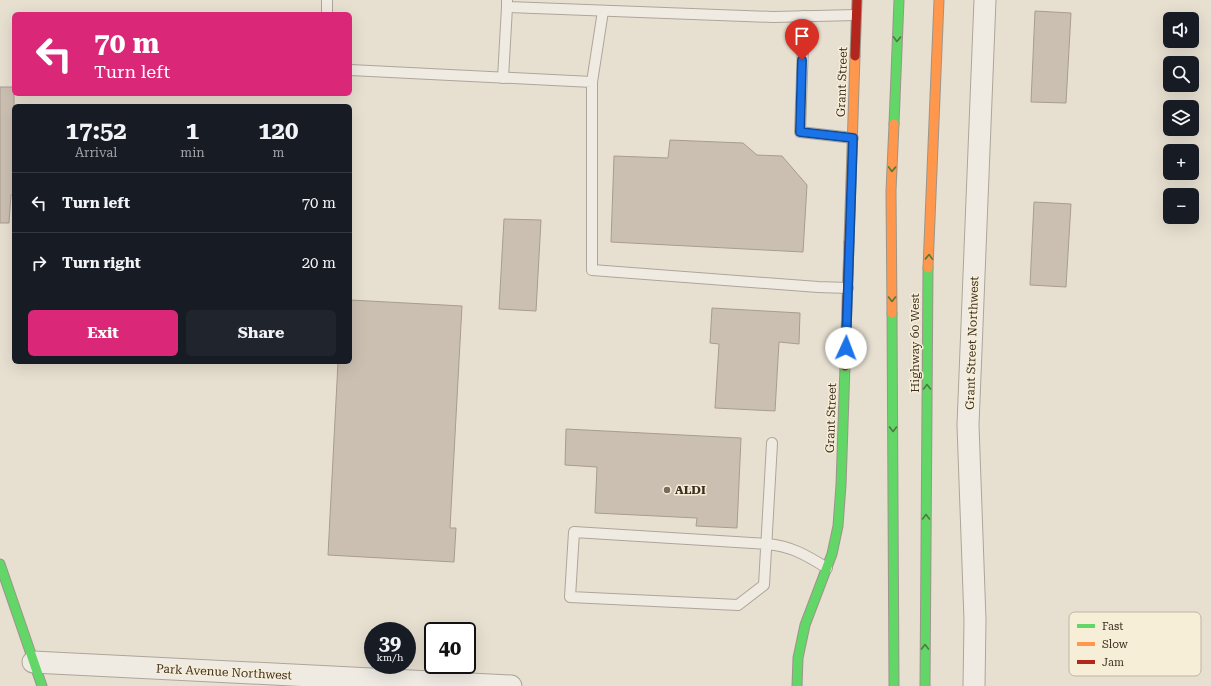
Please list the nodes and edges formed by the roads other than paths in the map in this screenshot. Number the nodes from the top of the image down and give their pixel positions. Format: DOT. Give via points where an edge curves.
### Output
graph roads {
  1 [pos="327,0"];
  2 [pos="857,0"];
  3 [pos="898,0"];
  4 [pos="939,0"];
  5 [pos="985,0"];
  6 [pos="507,4"];
  7 [pos="603,11"];
  8 [pos="326,12"];
  9 [pos="856,15"];
  10 [pos="804,16"];
  11 [pos="352,70"];
  12 [pos="503,78"];
  13 [pos="592,82"];
  14 [pos="853,138"];
  15 [pos="848,288"];
  16 [pos="772,443"];
  17 [pos="766,544"];
  18 [pos="0,564"];
  19 [pos="827,568"];
  20 [pos="33,662"];
  21 [pos="42,686"];
  22 [pos="511,686"];
  23 [pos="797,686"];
  24 [pos="894,686"];
  25 [pos="925,686"];
  26 [pos="974,686"];
  1 -- 8 [label="lane"];
  2 -- 9 [label="main road, Grant Street"];
  3 -- 24 [label="main road, Highway 60 West, one-way" via="891,191"];
  25 -- 4 [label="main road, Highway 60 West, one-way" via="928,279"];
  5 -- 26 [label="street, Grant Street Northwest" via="968,425 975,613"];
  6 -- 7 [label="lane"];
  6 -- 12 [label="lane"];
  7 -- 10 [label="lane"];
  7 -- 13 [label="lane"];
  9 -- 10 [label="lane"];
  9 -- 14 [label="main road, Grant Street"];
  10 -- 14 [label="lane" via="800,132"];
  11 -- 12 [label="lane"];
  12 -- 13 [label="lane"];
  13 -- 15 [label="lane" via="592,270"];
  14 -- 15 [label="main road, Grant Street"];
  15 -- 19 [label="main road, Grant Street" via="842,477 836,539"];
  16 -- 17 [label="lane"];
  17 -- 17 [label="lane" via="574,532 570,597 738,605 764,585"];
  17 -- 19 [label="lane" via="781,545 799,551"];
  18 -- 20 [label="main road"];
  19 -- 23 [label="main road, Grant Street" via="805,625 798,658"];
  20 -- 21 [label="main road"];
  20 -- 22 [label="street, Park Avenue Northwest"];
}
